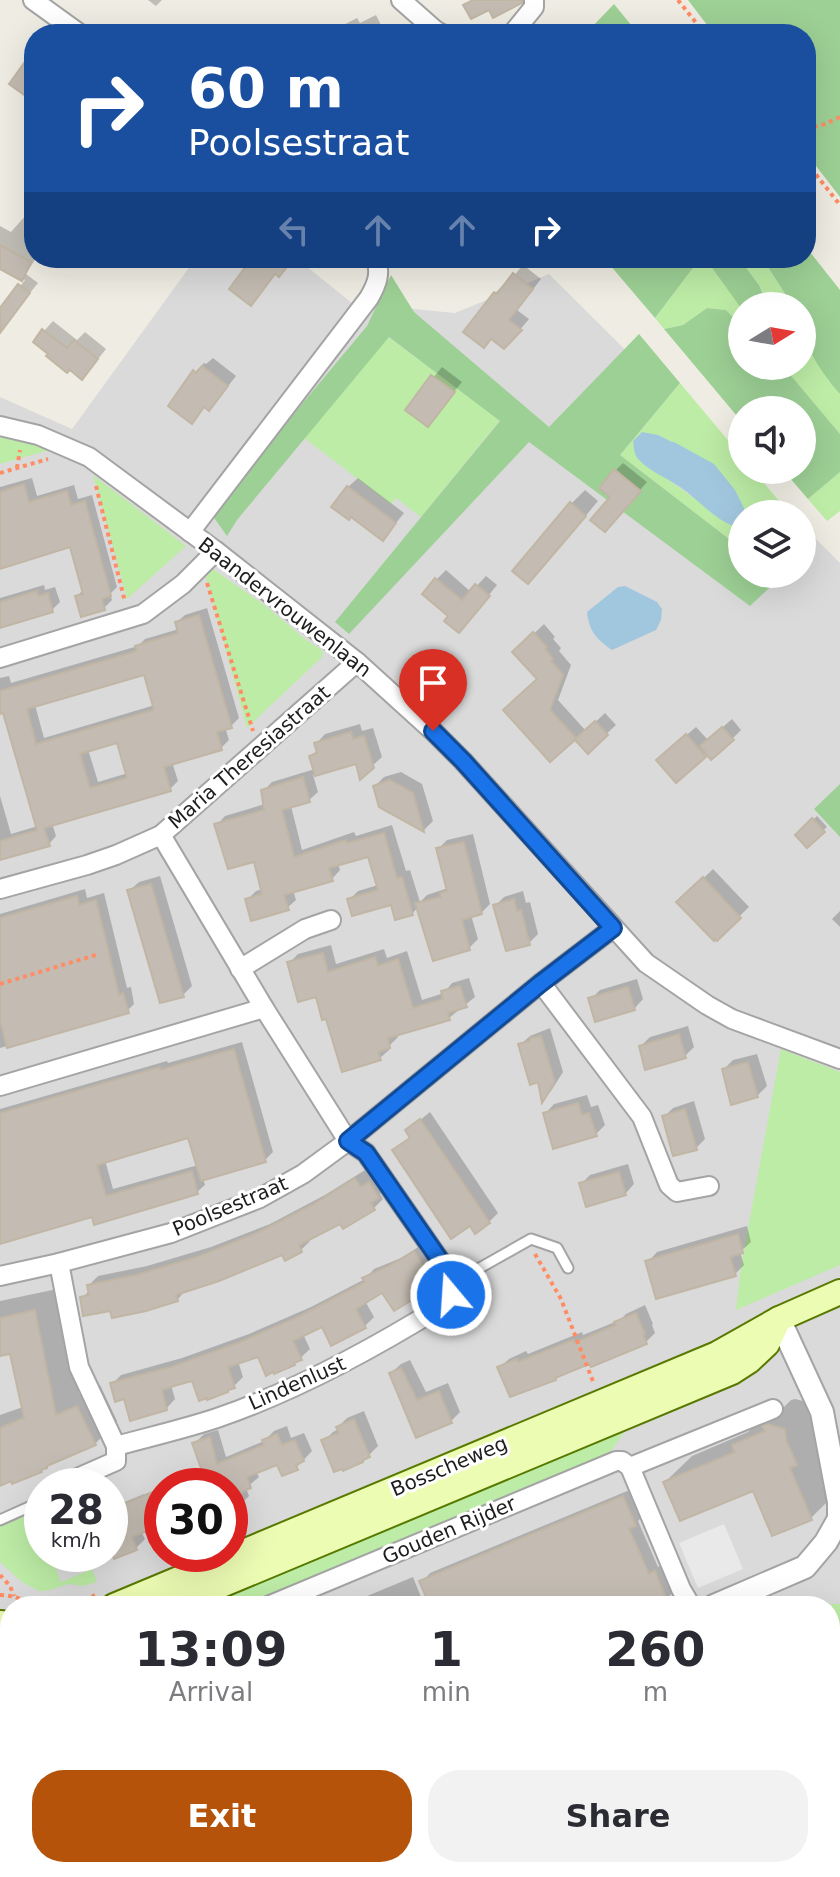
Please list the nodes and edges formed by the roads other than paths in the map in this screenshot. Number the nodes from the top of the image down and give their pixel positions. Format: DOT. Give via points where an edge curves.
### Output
graph roads {
  1 [pos="33,0"];
  2 [pos="401,0"];
  3 [pos="534,0"];
  4 [pos="66,24"];
  5 [pos="428,24"];
  6 [pos="520,24"];
  7 [pos="378,268"];
  8 [pos="0,426"];
  9 [pos="190,532"];
  10 [pos="216,551"];
  11 [pos="0,658"];
  12 [pos="357,662"];
  13 [pos="161,835"];
  14 [pos="0,889"];
  15 [pos="331,920"];
  16 [pos="613,928"];
  17 [pos="240,969"];
  18 [pos="541,983"];
  19 [pos="264,1008"];
  20 [pos="840,1059"];
  21 [pos="0,1086"];
  22 [pos="348,1141"];
  23 [pos="709,1186"];
  24 [pos="59,1263"];
  25 [pos="568,1268"];
  26 [pos="0,1276"];
  27 [pos="455,1282"];
  28 [pos="840,1292"];
  29 [pos="779,1319"];
  30 [pos="773,1409"];
  31 [pos="116,1446"];
  32 [pos="630,1467"];
  33 [pos="100,1468"];
  34 [pos="24,1509"];
  35 [pos="0,1520"];
  36 [pos="138,1596"];
  37 [pos="195,1596"];
  38 [pos="292,1596"];
  39 [pos="685,1596"];
  40 [pos="737,1596"];
  1 -- 4 [label="street"];
  2 -- 5 [label="street"];
  3 -- 6 [label="street"];
  7 -- 9 [label="street" via="379,281 369,298"];
  8 -- 9 [label="street, Baandervrouwenlaan" via="83,454"];
  9 -- 10 [label="street, Baandervrouwenlaan"];
  10 -- 11 [label="street" via="143,614"];
  10 -- 12 [label="street, Baandervrouwenlaan"];
  12 -- 13 [label="street, Maria Theresiastraat"];
  12 -- 16 [label="street, Baandervrouwenlaan" via="463,761"];
  13 -- 14 [label="street, Maria Theresiastraat" via="87,865"];
  13 -- 17 [label="street"];
  15 -- 17 [label="street" via="305,929"];
  16 -- 18 [label="street, Poolsestraat"];
  16 -- 20 [label="street, Baandervrouwenlaan" via="646,963 707,1005"];
  17 -- 19 [label="street"];
  18 -- 22 [label="street, Poolsestraat"];
  18 -- 23 [label="street" via="642,1117 669,1185 677,1192"];
  19 -- 21 [label="street"];
  19 -- 22 [label="street"];
  22 -- 24 [label="street, Poolsestraat" via="303,1174 233,1210"];
  22 -- 27 [label="street" via="366,1153"];
  24 -- 26 [label="street, Poolsestraat"];
  24 -- 31 [label="street" via="79,1367"];
  25 -- 27 [label="lane, Lindenlust" via="557,1248 531,1239"];
  27 -- 31 [label="street, Lindenlust" via="442,1306 347,1361 213,1419"];
  28 -- 29 [label="main road, Bosscheweg"];
  29 -- 36 [label="main road, Bosscheweg" via="717,1354"];
  29 -- 37 [label="main road, Bosscheweg" via="767,1344 732,1372"];
  29 -- 40 [label="street" via="822,1412 839,1519 805,1567"];
  30 -- 32 [label="street, Gouden Rijder"];
  31 -- 33 [label="street" via="116,1461"];
  32 -- 38 [label="street, Gouden Rijder" via="616,1461"];
  32 -- 39 [label="street"];
  34 -- 35 [label="lane"];
}
